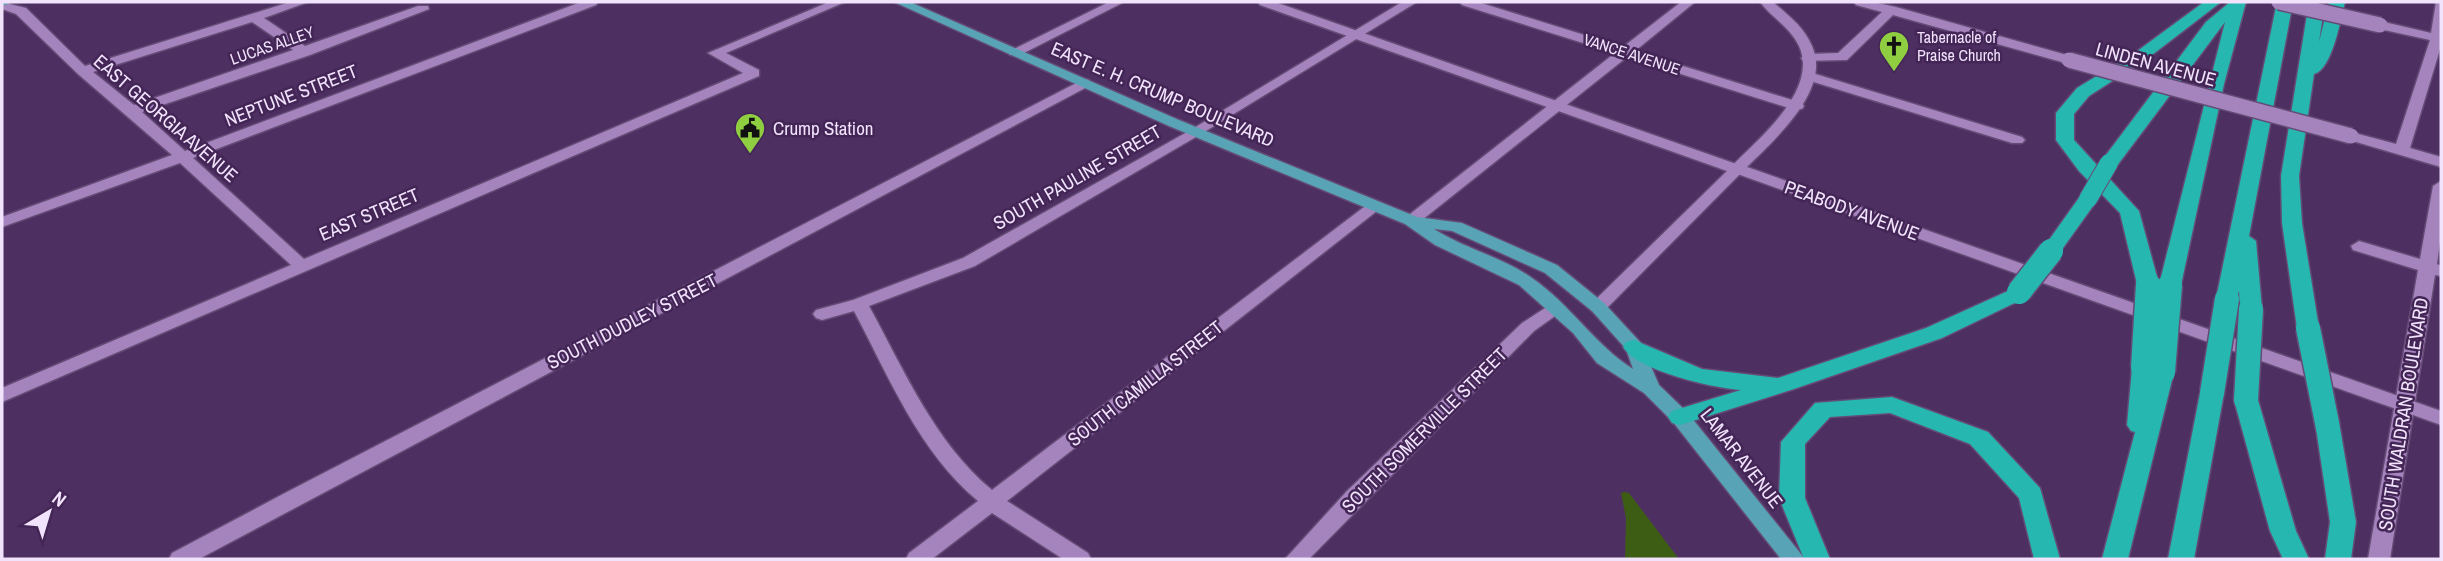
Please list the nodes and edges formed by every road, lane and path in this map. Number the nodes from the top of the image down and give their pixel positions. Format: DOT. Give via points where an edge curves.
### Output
graph roads {
  1 [pos="302,2"];
  2 [pos="592,2"];
  3 [pos="839,2"];
  4 [pos="900,2"];
  5 [pos="1118,2"];
  6 [pos="1264,2"];
  7 [pos="1411,2"];
  8 [pos="1466,2"];
  9 [pos="1689,2"];
  10 [pos="1766,2"];
  11 [pos="1860,2"];
  12 [pos="2213,2"];
  13 [pos="2279,2"];
  14 [pos="2286,2"];
  15 [pos="2317,2"];
  16 [pos="2337,2"];
  17 [pos="3,3"];
  18 [pos="2238,3"];
  19 [pos="2441,3"];
  20 [pos="423,9"];
  21 [pos="1891,10"];
  22 [pos="254,17"];
  23 [pos="1357,35"];
  24 [pos="2439,39"];
  25 [pos="305,52"];
  26 [pos="1015,52"];
  27 [pos="1626,52"];
  28 [pos="1808,58"];
  29 [pos="83,71"];
  30 [pos="1809,76"];
  31 [pos="1084,83"];
  32 [pos="2305,86"];
  33 [pos="1557,105"];
  34 [pos="1797,106"];
  35 [pos="132,111"];
  36 [pos="1196,131"];
  37 [pos="2017,140"];
  38 [pos="2402,151"];
  39 [pos="181,157"];
  40 [pos="2441,162"];
  41 [pos="1737,169"];
  42 [pos="2441,186"];
  43 [pos="1374,207"];
  44 [pos="2244,214"];
  45 [pos="1411,221"];
  46 [pos="2,222"];
  47 [pos="2359,246"];
  48 [pos="302,266"];
  49 [pos="2434,269"];
  50 [pos="2159,285"];
  51 [pos="859,304"];
  52 [pos="1556,307"];
  53 [pos="1598,307"];
  54 [pos="822,314"];
  55 [pos="1634,346"];
  56 [pos="1786,384"];
  57 [pos="1651,388"];
  58 [pos="2,395"];
  59 [pos="2406,406"];
  60 [pos="1680,416"];
  61 [pos="2441,418"];
  62 [pos="993,500"];
  63 [pos="180,559"];
  64 [pos="916,559"];
  65 [pos="1080,559"];
  66 [pos="1296,559"];
  67 [pos="1794,559"];
  68 [pos="1818,559"];
  69 [pos="2047,559"];
  70 [pos="2115,559"];
  71 [pos="2181,559"];
  72 [pos="2296,559"];
  73 [pos="2338,559"];
  74 [pos="2379,559"];
  1 -- 22 [label="street"];
  2 -- 39 [label="street, NEPTUNE STREET"];
  3 -- 48 [label="street, EAST STREET" via="715,53 754,73"];
  4 -- 26 [label="main road, EAST E. H. CRUMP BOULEVARD"];
  5 -- 26 [label="street"];
  6 -- 23 [label="street, PEABODY AVENUE"];
  7 -- 23 [label="street, SOUTH PAULINE STREET"];
  8 -- 27 [label="street, VANCE AVENUE"];
  9 -- 27 [label="street"];
  10 -- 28 [label="street" via="1792,24"];
  11 -- 21 [label="street, LINDEN AVENUE"];
  12 -- 50 [label="highway" via="2083,92 2065,113 2066,140 2129,211"];
  13 -- 24 [label="street, bridge"];
  14 -- 44 [label="highway"];
  15 -- 32 [label="highway"];
  16 -- 32 [label="highway" via="2330,35"];
  17 -- 29 [label="street, EAST GEORGIA AVENUE" via="21,11"];
  18 -- 50 [label="highway"];
  18 -- 56 [label="highway, bridge" via="2202,37 2019,292 1934,332"];
  19 -- 24 [label="street"];
  20 -- 25 [label="street, LUCAS ALLEY"];
  21 -- 28 [label="street" via="1842,57"];
  21 -- 38 [label="street, LINDEN AVENUE, bridge"];
  22 -- 25 [label="street"];
  22 -- 29 [label="street"];
  23 -- 33 [label="street, PEABODY AVENUE"];
  23 -- 36 [label="street, SOUTH PAULINE STREET"];
  24 -- 38 [label="street"];
  25 -- 35 [label="street, LUCAS ALLEY"];
  26 -- 31 [label="main road, EAST E. H. CRUMP BOULEVARD"];
  27 -- 33 [label="street"];
  27 -- 34 [label="street, VANCE AVENUE"];
  28 -- 30 [label="street"];
  29 -- 35 [label="street, EAST GEORGIA AVENUE"];
  30 -- 34 [label="street"];
  30 -- 37 [label="street"];
  31 -- 36 [label="main road, EAST E. H. CRUMP BOULEVARD"];
  31 -- 63 [label="street, SOUTH DUDLEY STREET"];
  32 -- 73 [label="highway, bridge" via="2290,176 2292,223 2343,522"];
  33 -- 41 [label="street, PEABODY AVENUE"];
  33 -- 45 [label="street"];
  34 -- 41 [label="street"];
  35 -- 39 [label="street, EAST GEORGIA AVENUE"];
  36 -- 43 [label="main road, EAST E. H. CRUMP BOULEVARD"];
  36 -- 51 [label="street, SOUTH PAULINE STREET" via="969,262"];
  38 -- 40 [label="street, LINDEN AVENUE"];
  39 -- 46 [label="street, NEPTUNE STREET"];
  39 -- 48 [label="street, EAST GEORGIA AVENUE"];
  41 -- 53 [label="street"];
  41 -- 59 [label="street, PEABODY AVENUE"];
  42 -- 49 [label="street, SOUTH WALDRAN BOULEVARD"];
  43 -- 45 [label="main road, EAST E. H. CRUMP BOULEVARD"];
  43 -- 62 [label="street, SOUTH CAMILLA STREET"];
  44 -- 71 [label="highway, bridge"];
  44 -- 72 [label="highway, bridge" via="2251,309 2246,400 2283,531"];
  45 -- 52 [label="main road, EAST E. H. CRUMP BOULEVARD" via="1441,241 1525,281"];
  45 -- 53 [label="main road, EAST E. H. CRUMP BOULEVARD" via="1457,227 1520,253 1551,269"];
  47 -- 49 [label="street"];
  48 -- 58 [label="street, EAST STREET"];
  49 -- 59 [label="street, SOUTH WALDRAN BOULEVARD"];
  50 -- 70 [label="highway, bridge" via="2153,370 2135,479"];
  51 -- 54 [label="street, SOUTH PAULINE STREET"];
  51 -- 62 [label="street" via="937,442 967,479"];
  52 -- 57 [label="main road, EAST E. H. CRUMP BOULEVARD" via="1604,359"];
  52 -- 66 [label="street, SOUTH SOMERVILLE STREET" via="1528,327"];
  53 -- 55 [label="main road, EAST E. H. CRUMP BOULEVARD"];
  55 -- 56 [label="highway" via="1674,369 1697,376"];
  55 -- 57 [label="main road, EAST E. H. CRUMP BOULEVARD"];
  56 -- 60 [label="highway"];
  57 -- 60 [label="main road, LAMAR AVENUE"];
  59 -- 61 [label="street, PEABODY AVENUE"];
  59 -- 74 [label="street, SOUTH WALDRAN BOULEVARD"];
  60 -- 67 [label="main road, LAMAR AVENUE"];
  62 -- 64 [label="street, SOUTH CAMILLA STREET"];
  62 -- 65 [label="street"];
  68 -- 69 [label="highway" via="1791,498 1793,442 1822,409 1892,405 1979,438 2031,495"];
}
